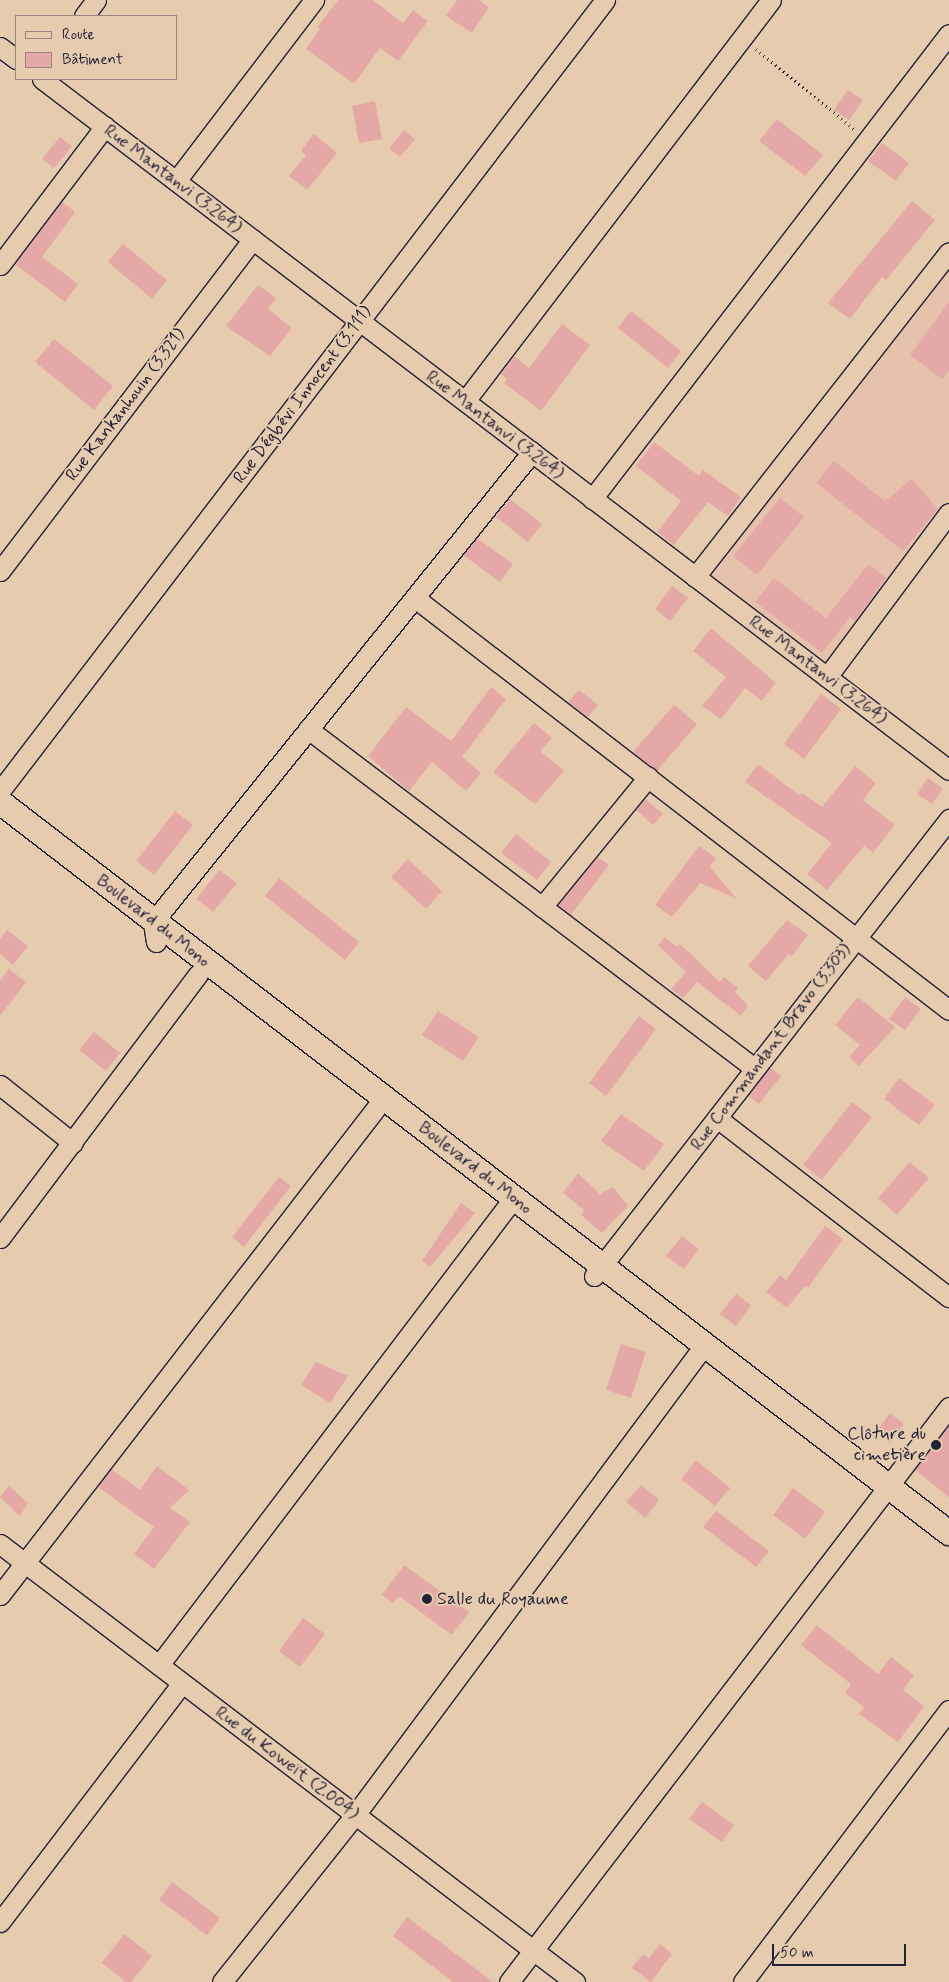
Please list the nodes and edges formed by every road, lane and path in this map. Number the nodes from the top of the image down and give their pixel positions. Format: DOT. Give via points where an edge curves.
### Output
graph roads {
  1 [pos="96,0"];
  2 [pos="314,0"];
  3 [pos="605,0"];
  4 [pos="770,0"];
  5 [pos="85,15"];
  6 [pos="949,34"];
  7 [pos="742,38"];
  8 [pos="0,47"];
  9 [pos="15,58"];
  10 [pos="43,80"];
  11 [pos="105,126"];
  12 [pos="867,140"];
  13 [pos="176,181"];
  14 [pos="253,239"];
  15 [pos="949,252"];
  16 [pos="0,265"];
  17 [pos="360,321"];
  18 [pos="465,401"];
  19 [pos="532,452"];
  20 [pos="592,499"];
  21 [pos="949,513"];
  22 [pos="0,571"];
  23 [pos="696,577"];
  24 [pos="415,598"];
  25 [pos="827,677"];
  26 [pos="308,729"];
  27 [pos="949,770"];
  28 [pos="648,777"];
  29 [pos="0,791"];
  30 [pos="0,802"];
  31 [pos="949,819"];
  32 [pos="0,820"];
  33 [pos="542,907"];
  34 [pos="154,932"];
  35 [pos="855,937"];
  36 [pos="198,974"];
  37 [pos="949,1010"];
  38 [pos="753,1067"];
  39 [pos="0,1086"];
  40 [pos="376,1108"];
  41 [pos="717,1118"];
  42 [pos="73,1143"];
  43 [pos="506,1208"];
  44 [pos="0,1238"];
  45 [pos="598,1271"];
  46 [pos="949,1297"];
  47 [pos="697,1355"];
  48 [pos="949,1407"];
  49 [pos="883,1490"];
  50 [pos="949,1533"];
  51 [pos="0,1544"];
  52 [pos="949,1549"];
  53 [pos="25,1563"];
  54 [pos="0,1595"];
  55 [pos="158,1664"];
  56 [pos="182,1683"];
  57 [pos="949,1710"];
  58 [pos="356,1815"];
  59 [pos="0,1922"];
  60 [pos="533,1950"];
  61 [pos="222,1982"];
  62 [pos="509,1982"];
  63 [pos="575,1982"];
  64 [pos="743,1982"];
  1 -- 5 [label="street"];
  2 -- 13 [label="street"];
  3 -- 17 [label="street, Rue Dégbévi Innocent (3.111)"];
  4 -- 7 [label="street"];
  6 -- 12 [label="street"];
  7 -- 12 [label="path"];
  7 -- 18 [label="street"];
  8 -- 9 [label="street"];
  10 -- 11 [label="street, Rue Mantanvi (3.264)"];
  11 -- 13 [label="street, Rue Mantanvi (3.264)"];
  11 -- 16 [label="street"];
  12 -- 20 [label="street"];
  13 -- 14 [label="street, Rue Mantanvi (3.264)"];
  14 -- 17 [label="street, Rue Mantanvi (3.264)"];
  14 -- 22 [label="street, Rue Kankanhouin (3.321)"];
  15 -- 23 [label="street"];
  17 -- 18 [label="street, Rue Mantanvi (3.264)"];
  17 -- 29 [label="street, Rue Dégbévi Innocent (3.111)"];
  18 -- 19 [label="street, Rue Mantanvi (3.264)"];
  19 -- 20 [label="street, Rue Mantanvi (3.264)"];
  19 -- 24 [label="street"];
  20 -- 23 [label="street, Rue Mantanvi (3.264)"];
  21 -- 25 [label="street"];
  23 -- 25 [label="street, Rue Mantanvi (3.264)"];
  24 -- 26 [label="street"];
  24 -- 28 [label="street"];
  25 -- 27 [label="street, Rue Mantanvi (3.264)"];
  26 -- 33 [label="street"];
  26 -- 34 [label="street"];
  28 -- 33 [label="street"];
  28 -- 35 [label="street"];
  30 -- 34 [label="main road, Boulevard du Mono"];
  31 -- 35 [label="street, Rue Commandant Bravo (3.303)"];
  32 -- 34 [label="main road, Boulevard du Mono"];
  33 -- 38 [label="street"];
  34 -- 36 [label="main road, Boulevard du Mono"];
  34 -- 45 [label="main road, Boulevard du Mono"];
  35 -- 37 [label="street"];
  35 -- 38 [label="street, Rue Commandant Bravo (3.303)"];
  36 -- 40 [label="main road, Boulevard du Mono"];
  36 -- 42 [label="street"];
  38 -- 41 [label="street, Rue Commandant Bravo (3.303)"];
  39 -- 42 [label="street"];
  40 -- 43 [label="main road, Boulevard du Mono"];
  40 -- 53 [label="street"];
  41 -- 45 [label="street, Rue Commandant Bravo (3.303)"];
  41 -- 46 [label="street"];
  42 -- 44 [label="street"];
  43 -- 45 [label="main road, Boulevard du Mono"];
  43 -- 55 [label="street"];
  45 -- 47 [label="main road, Boulevard du Mono"];
  45 -- 49 [label="main road, Boulevard du Mono"];
  47 -- 49 [label="main road, Boulevard du Mono"];
  47 -- 58 [label="street"];
  48 -- 49 [label="street"];
  49 -- 50 [label="main road, Boulevard du Mono"];
  49 -- 52 [label="main road, Boulevard du Mono"];
  49 -- 60 [label="street"];
  51 -- 53 [label="street, Rue du Koweït (2.004)"];
  53 -- 54 [label="street"];
  53 -- 55 [label="street, Rue du Koweït (2.004)"];
  55 -- 56 [label="street, Rue du Koweït (2.004)"];
  56 -- 58 [label="street, Rue du Koweït (2.004)"];
  56 -- 59 [label="street"];
  57 -- 64 [label="street"];
  58 -- 60 [label="street, Rue du Koweït (2.004)"];
  58 -- 61 [label="street"];
  60 -- 62 [label="street"];
  60 -- 63 [label="street, Rue du Koweït (2.004)"];
}
